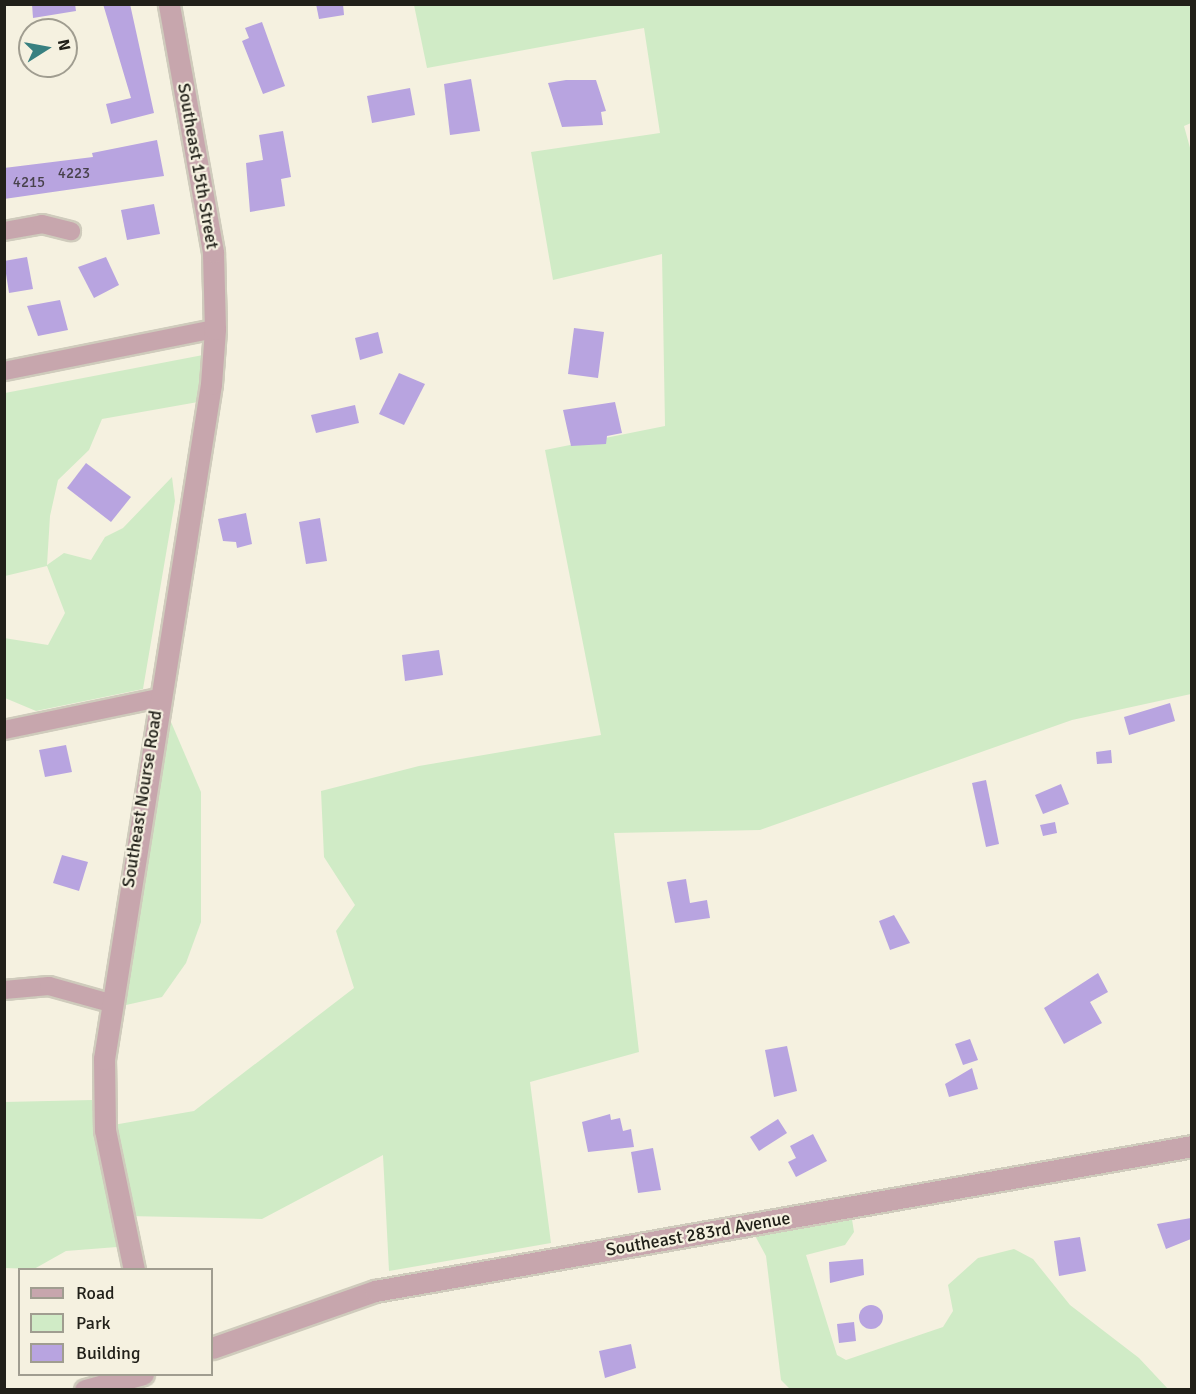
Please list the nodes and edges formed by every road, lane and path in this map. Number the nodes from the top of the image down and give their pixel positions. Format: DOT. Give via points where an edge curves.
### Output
graph roads {
  1 [pos="169,4"];
  2 [pos="4,231"];
  3 [pos="70,231"];
  4 [pos="215,329"];
  5 [pos="4,371"];
  6 [pos="159,698"];
  7 [pos="4,730"];
  8 [pos="4,990"];
  9 [pos="110,1002"];
  10 [pos="1191,1146"];
  11 [pos="134,1268"];
  12 [pos="213,1348"];
  13 [pos="135,1376"];
  14 [pos="85,1389"];
  1 -- 4 [label="street, Southeast 15th Street" via="213,252"];
  2 -- 3 [label="street" via="42,224"];
  4 -- 5 [label="street"];
  4 -- 6 [label="street, Southeast Nourse Road" via="211,384"];
  6 -- 7 [label="street"];
  6 -- 9 [label="street, Southeast Nourse Road"];
  8 -- 9 [label="street" via="50,986"];
  9 -- 11 [label="street, Southeast Nourse Road" via="104,1111"];
  10 -- 12 [label="street, Southeast 283rd Avenue" via="375,1291"];
  13 -- 14 [label="street"];
}
